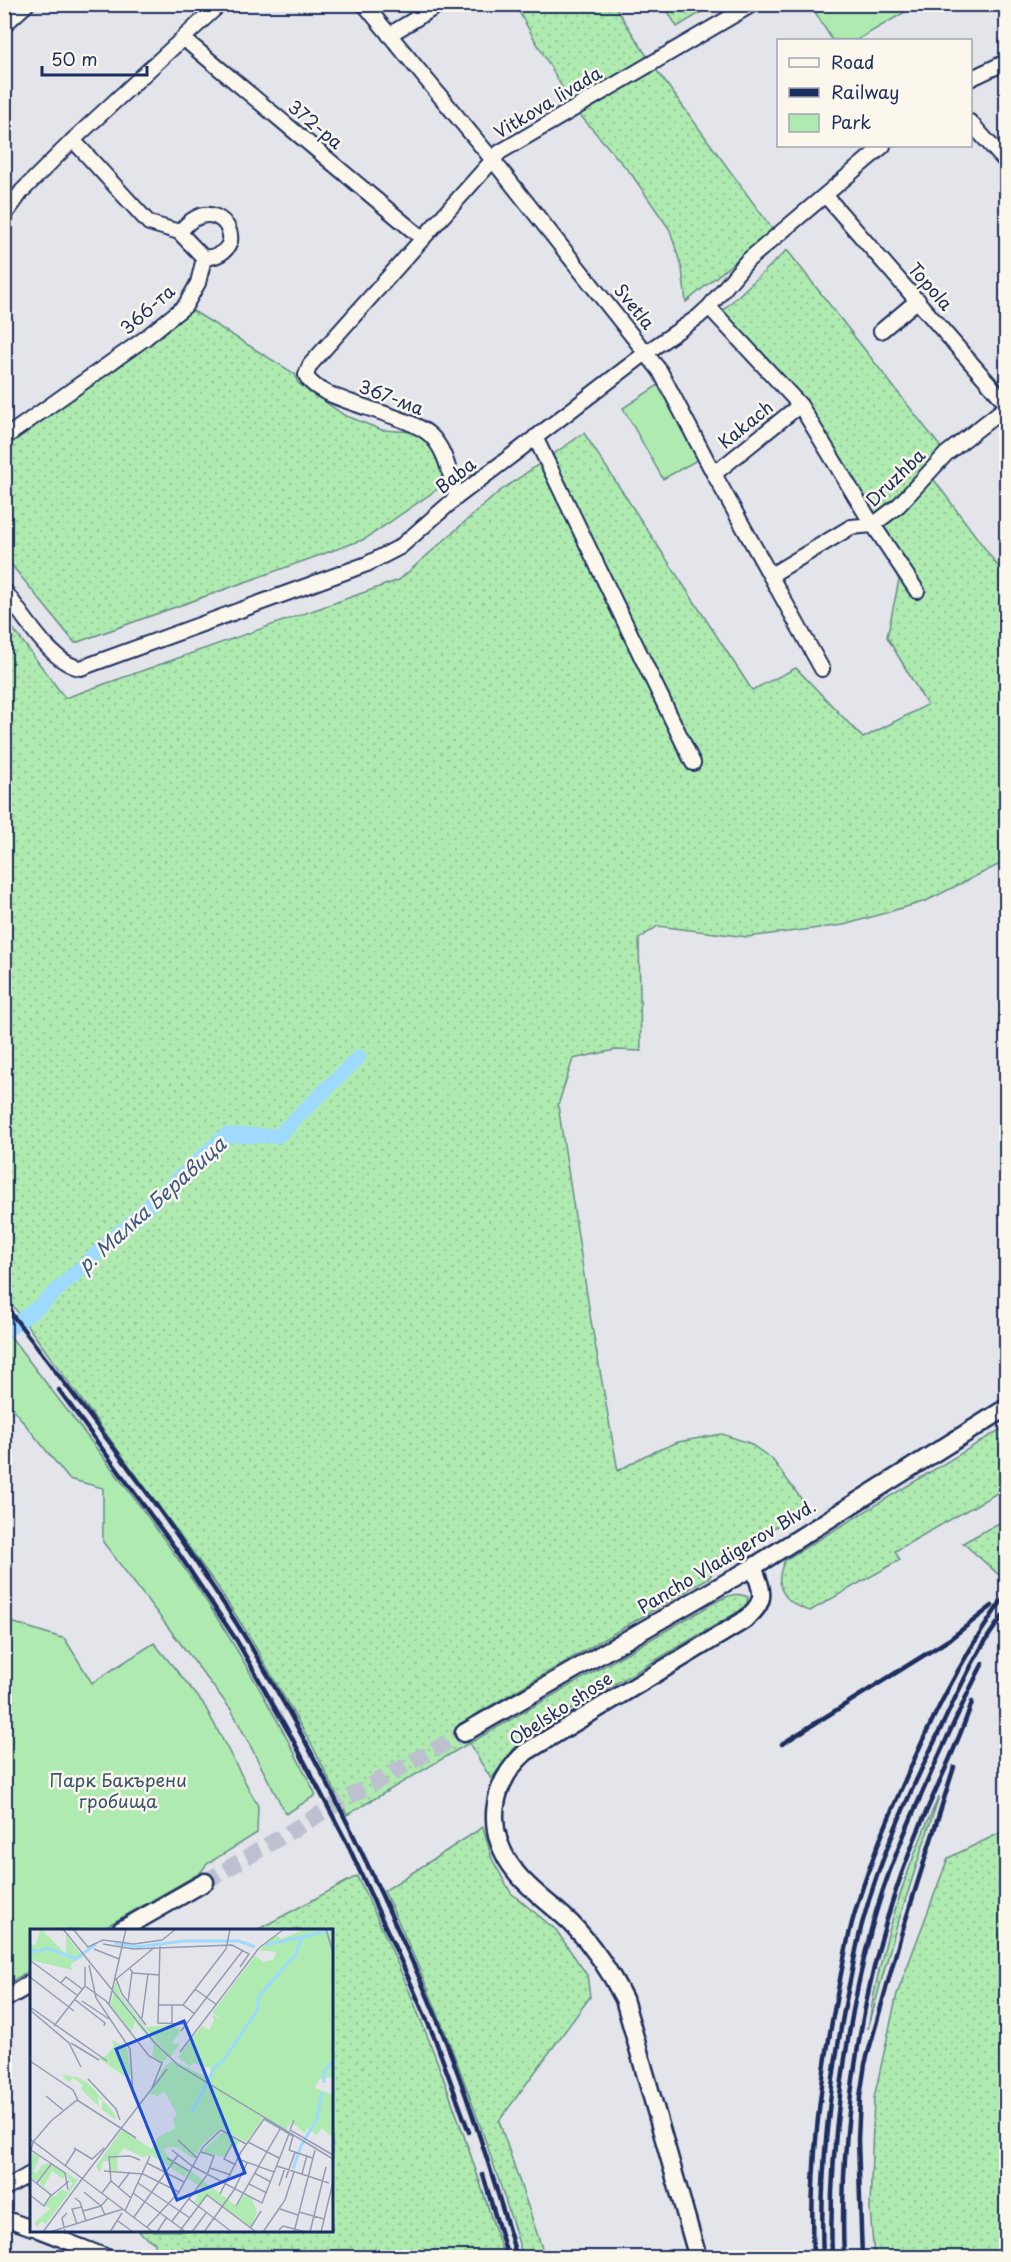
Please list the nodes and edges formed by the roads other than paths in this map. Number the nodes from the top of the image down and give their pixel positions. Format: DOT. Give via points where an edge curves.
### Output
graph roads {
  1 [pos="27,4"];
  2 [pos="220,4"];
  3 [pos="364,4"];
  4 [pos="440,4"];
  5 [pos="753,4"];
  6 [pos="4,25"];
  7 [pos="389,35"];
  8 [pos="184,39"];
  9 [pos="1006,62"];
  10 [pos="972,78"];
  11 [pos="972,124"];
  12 [pos="73,140"];
  13 [pos="882,147"];
  14 [pos="492,159"];
  15 [pos="1006,162"];
  16 [pos="825,195"];
  17 [pos="6,209"];
  18 [pos="179,232"];
  19 [pos="423,239"];
  20 [pos="204,258"];
  21 [pos="918,300"];
  22 [pos="709,307"];
  23 [pos="881,331"];
  24 [pos="647,352"];
  25 [pos="308,382"];
  26 [pos="800,405"];
  27 [pos="1006,405"];
  28 [pos="7,436"];
  29 [pos="535,437"];
  30 [pos="714,474"];
  31 [pos="457,497"];
  32 [pos="873,525"];
  33 [pos="771,575"];
  34 [pos="4,590"];
  35 [pos="917,591"];
  36 [pos="822,669"];
  37 [pos="693,763"];
  38 [pos="1006,1408"];
  39 [pos="753,1567"];
  40 [pos="464,1733"];
  41 [pos="205,1882"];
  42 [pos="123,1929"];
  43 [pos="30,1984"];
  44 [pos="4,1998"];
  45 [pos="30,2174"];
  46 [pos="4,2189"];
  47 [pos="4,2218"];
  48 [pos="30,2227"];
  49 [pos="44,2232"];
  50 [pos="110,2258"];
  51 [pos="698,2258"];
  1 -- 6 [label="street"];
  2 -- 8 [label="street"];
  3 -- 7 [label="street, Svetla"];
  4 -- 7 [label="street"];
  5 -- 14 [label="street, Vitkova livada"];
  7 -- 14 [label="street, Svetla"];
  8 -- 12 [label="street"];
  8 -- 19 [label="street, 372-ра"];
  9 -- 10 [label="street"];
  11 -- 15 [label="street"];
  12 -- 17 [label="street"];
  12 -- 18 [label="street" via="149,223"];
  13 -- 16 [label="street, Baba"];
  14 -- 19 [label="street, Vitkova livada"];
  14 -- 24 [label="street, Svetla"];
  16 -- 21 [label="street, Topola"];
  16 -- 22 [label="street, Baba" via="747,261"];
  18 -- 20 [label="street"];
  18 -- 20 [label="street" via="199,216 224,221 230,228 228,246 222,253"];
  19 -- 25 [label="street, Vitkova livada" via="310,365"];
  20 -- 28 [label="street, 366-та" via="198,283 185,306"];
  21 -- 23 [label="street"];
  21 -- 27 [label="street, Topola"];
  22 -- 24 [label="street, Baba"];
  22 -- 26 [label="street"];
  24 -- 29 [label="street, Baba"];
  24 -- 30 [label="street, Svetla"];
  25 -- 31 [label="street, 367-ма" via="322,391 411,422 430,434 441,448"];
  26 -- 30 [label="street, Kakach"];
  26 -- 32 [label="street"];
  27 -- 32 [label="street, Druzhba" via="946,454 899,505"];
  29 -- 31 [label="street, Baba"];
  29 -- 37 [label="street"];
  30 -- 33 [label="street, Svetla"];
  31 -- 34 [label="street, Baba" via="400,546 367,564 81,668 54,655"];
  32 -- 33 [label="street, Druzhba" via="851,527"];
  32 -- 35 [label="street"];
  33 -- 36 [label="street, Svetla"];
  38 -- 39 [label="street, Pancho Vladigerov Blvd."];
  39 -- 40 [label="street, Pancho Vladigerov Blvd."];
  39 -- 51 [label="street, Obelsko shose" via="762,1588 754,1612 526,1752 503,1778 495,1814 498,1839 515,1871 572,1924 612,1975 624,1999"];
  41 -- 42 [label="street"];
  43 -- 44 [label="street"];
  45 -- 46 [label="street"];
  47 -- 48 [label="street"];
  49 -- 50 [label="street"];
}
